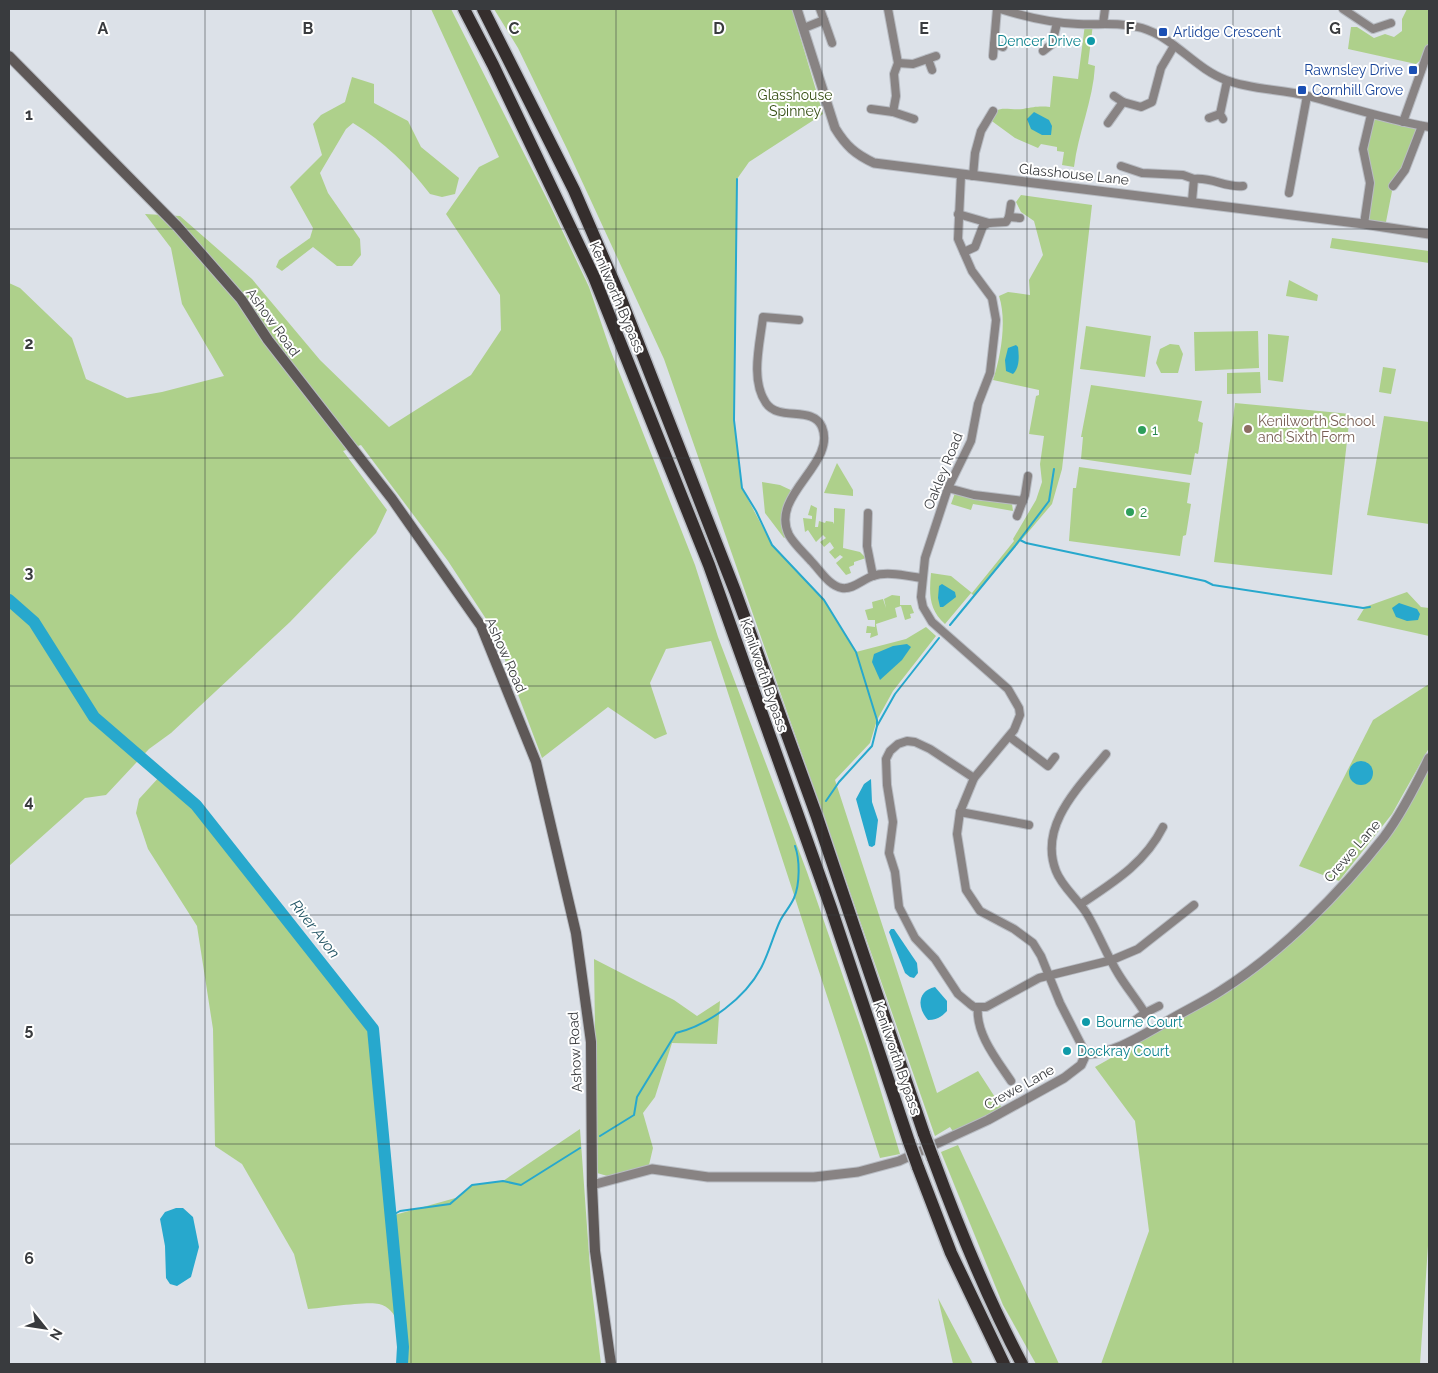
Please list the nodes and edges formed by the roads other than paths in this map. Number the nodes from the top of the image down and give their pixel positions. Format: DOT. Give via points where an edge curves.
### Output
graph roads {
  1 [pos="464,9"];
  2 [pos="483,9"];
  3 [pos="797,9"];
  4 [pos="820,9"];
  5 [pos="888,9"];
  6 [pos="999,9"];
  7 [pos="1105,9"];
  8 [pos="1343,9"];
  9 [pos="824,20"];
  10 [pos="1057,23"];
  11 [pos="1390,23"];
  12 [pos="1103,24"];
  13 [pos="804,28"];
  14 [pos="832,43"];
  15 [pos="994,44"];
  16 [pos="1052,44"];
  17 [pos="1174,46"];
  18 [pos="1004,47"];
  19 [pos="1429,49"];
  20 [pos="1043,51"];
  21 [pos="1059,51"];
  22 [pos="9,56"];
  23 [pos="936,56"];
  24 [pos="993,56"];
  25 [pos="928,59"];
  26 [pos="898,63"];
  27 [pos="932,70"];
  28 [pos="1227,81"];
  29 [pos="1114,96"];
  30 [pos="1307,96"];
  31 [pos="1123,102"];
  32 [pos="871,109"];
  33 [pos="993,111"];
  34 [pos="893,112"];
  35 [pos="1371,115"];
  36 [pos="1209,118"];
  37 [pos="914,120"];
  38 [pos="1403,122"];
  39 [pos="1108,123"];
  40 [pos="1425,127"];
  41 [pos="1121,166"];
  42 [pos="961,174"];
  43 [pos="973,176"];
  44 [pos="1194,179"];
  45 [pos="1243,186"];
  46 [pos="1393,186"];
  47 [pos="1289,193"];
  48 [pos="1192,201"];
  49 [pos="1011,204"];
  50 [pos="958,214"];
  51 [pos="1010,216"];
  52 [pos="1020,218"];
  53 [pos="989,223"];
  54 [pos="1364,224"];
  55 [pos="1429,234"];
  56 [pos="962,249"];
  57 [pos="799,320"];
  58 [pos="1028,476"];
  59 [pos="948,488"];
  60 [pos="1023,501"];
  61 [pos="868,513"];
  62 [pos="1017,516"];
  63 [pos="873,576"];
  64 [pos="922,578"];
  65 [pos="1010,737"];
  66 [pos="1106,754"];
  67 [pos="1055,757"];
  68 [pos="1429,758"];
  69 [pos="974,778"];
  70 [pos="960,812"];
  71 [pos="1028,825"];
  72 [pos="1163,827"];
  73 [pos="1081,904"];
  74 [pos="1194,906"];
  75 [pos="1112,960"];
  76 [pos="1050,976"];
  77 [pos="1159,1006"];
  78 [pos="978,1007"];
  79 [pos="1145,1013"];
  80 [pos="1134,1021"];
  81 [pos="1086,1054"];
  82 [pos="1011,1081"];
  83 [pos="592,1185"];
  84 [pos="611,1364"];
  85 [pos="1004,1364"];
  86 [pos="1022,1364"];
  1 -- 85 [label="highway, Kenilworth Bypass, bridge" via="594,277 709,565 918,1167 951,1253"];
  2 -- 86 [label="highway, Kenilworth Bypass, bridge" via="574,190 619,294 741,609 817,817 960,1231 997,1317"];
  3 -- 13 [label="street, Glasshouse Lane"];
  4 -- 9 [label="street"];
  5 -- 26 [label="street"];
  6 -- 10 [label="street"];
  6 -- 15 [label="street"];
  7 -- 12 [label="street"];
  8 -- 11 [label="street" via="1373,29"];
  9 -- 13 [label="street"];
  9 -- 14 [label="street"];
  10 -- 12 [label="street"];
  10 -- 16 [label="street"];
  12 -- 17 [label="street" via="1141,28 1157,33"];
  13 -- 42 [label="street, Glasshouse Lane" via="828,109 845,145 854,154 874,163"];
  15 -- 18 [label="street"];
  15 -- 24 [label="street"];
  16 -- 20 [label="street"];
  16 -- 21 [label="street"];
  17 -- 28 [label="street" via="1206,71"];
  17 -- 31 [label="street" via="1161,68 1155,105 1141,107"];
  19 -- 38 [label="street"];
  22 -- 83 [label="main road, Ashow Road" via="177,226 241,299 268,340 392,499 481,626 536,762 576,933 591,1042"];
  23 -- 25 [label="street"];
  25 -- 26 [label="street" via="913,64"];
  25 -- 27 [label="street"];
  26 -- 34 [label="street" via="894,74 896,96"];
  28 -- 30 [label="street"];
  28 -- 36 [label="street" via="1221,117"];
  29 -- 31 [label="street"];
  30 -- 35 [label="street"];
  30 -- 47 [label="street"];
  31 -- 39 [label="street"];
  32 -- 34 [label="street"];
  33 -- 43 [label="street" via="981,131"];
  34 -- 37 [label="street"];
  35 -- 38 [label="street"];
  35 -- 54 [label="street" via="1363,149 1370,183"];
  38 -- 40 [label="street"];
  40 -- 46 [label="street" via="1405,170"];
  41 -- 44 [label="street" via="1142,173 1183,175"];
  42 -- 43 [label="street, Glasshouse Lane"];
  42 -- 50 [label="street"];
  43 -- 48 [label="street, Glasshouse Lane"];
  44 -- 45 [label="street" via="1206,178 1232,187"];
  44 -- 48 [label="street"];
  48 -- 54 [label="street, Glasshouse Lane"];
  49 -- 51 [label="street"];
  50 -- 53 [label="street"];
  50 -- 56 [label="street"];
  51 -- 52 [label="street"];
  51 -- 53 [label="street" via="1006,222"];
  53 -- 56 [label="street" via="982,226 975,247"];
  54 -- 55 [label="street, Glasshouse Lane"];
  56 -- 59 [label="street, Oakley Road" via="972,271 992,298 996,320 990,373 978,404 971,441"];
  57 -- 63 [label="street" via="762,317 758,372 766,404 780,413 814,418 823,433 817,460 797,487 790,503 786,519 789,534 835,586 848,588"];
  58 -- 60 [label="street"];
  59 -- 60 [label="street"];
  59 -- 64 [label="street, Oakley Road" via="925,558"];
  60 -- 62 [label="street"];
  61 -- 63 [label="street" via="866,546"];
  63 -- 64 [label="street"];
  64 -- 65 [label="street, Oakley Road" via="921,596 927,616 952,642 1008,689 1019,708 1018,722"];
  65 -- 67 [label="street" via="1048,766"];
  65 -- 69 [label="street"];
  66 -- 73 [label="street" via="1061,814 1054,830 1052,845 1057,873"];
  68 -- 81 [label="street, Crewe Lane" via="1414,790 1384,837 1290,937 1222,990 1112,1050"];
  69 -- 70 [label="street"];
  69 -- 78 [label="street" via="916,742 898,744 886,759 893,822 889,853 899,907 915,938 935,959 958,994"];
  70 -- 71 [label="street"];
  70 -- 76 [label="street" via="957,834 960,862 970,898 980,910 1014,928 1033,943"];
  72 -- 73 [label="street" via="1156,842 1132,868"];
  73 -- 75 [label="street"];
  74 -- 75 [label="street" via="1138,949"];
  75 -- 76 [label="street"];
  75 -- 79 [label="street"];
  76 -- 78 [label="street" via="1030,982 990,1005"];
  76 -- 81 [label="street"];
  77 -- 79 [label="street"];
  78 -- 82 [label="street" via="983,1035"];
  79 -- 80 [label="street"];
  81 -- 83 [label="street, Crewe Lane" via="1081,1065 1064,1078 988,1120 942,1143 883,1166 814,1176 708,1177 652,1169"];
  83 -- 84 [label="main road, Ashow Road" via="595,1251"];
}
